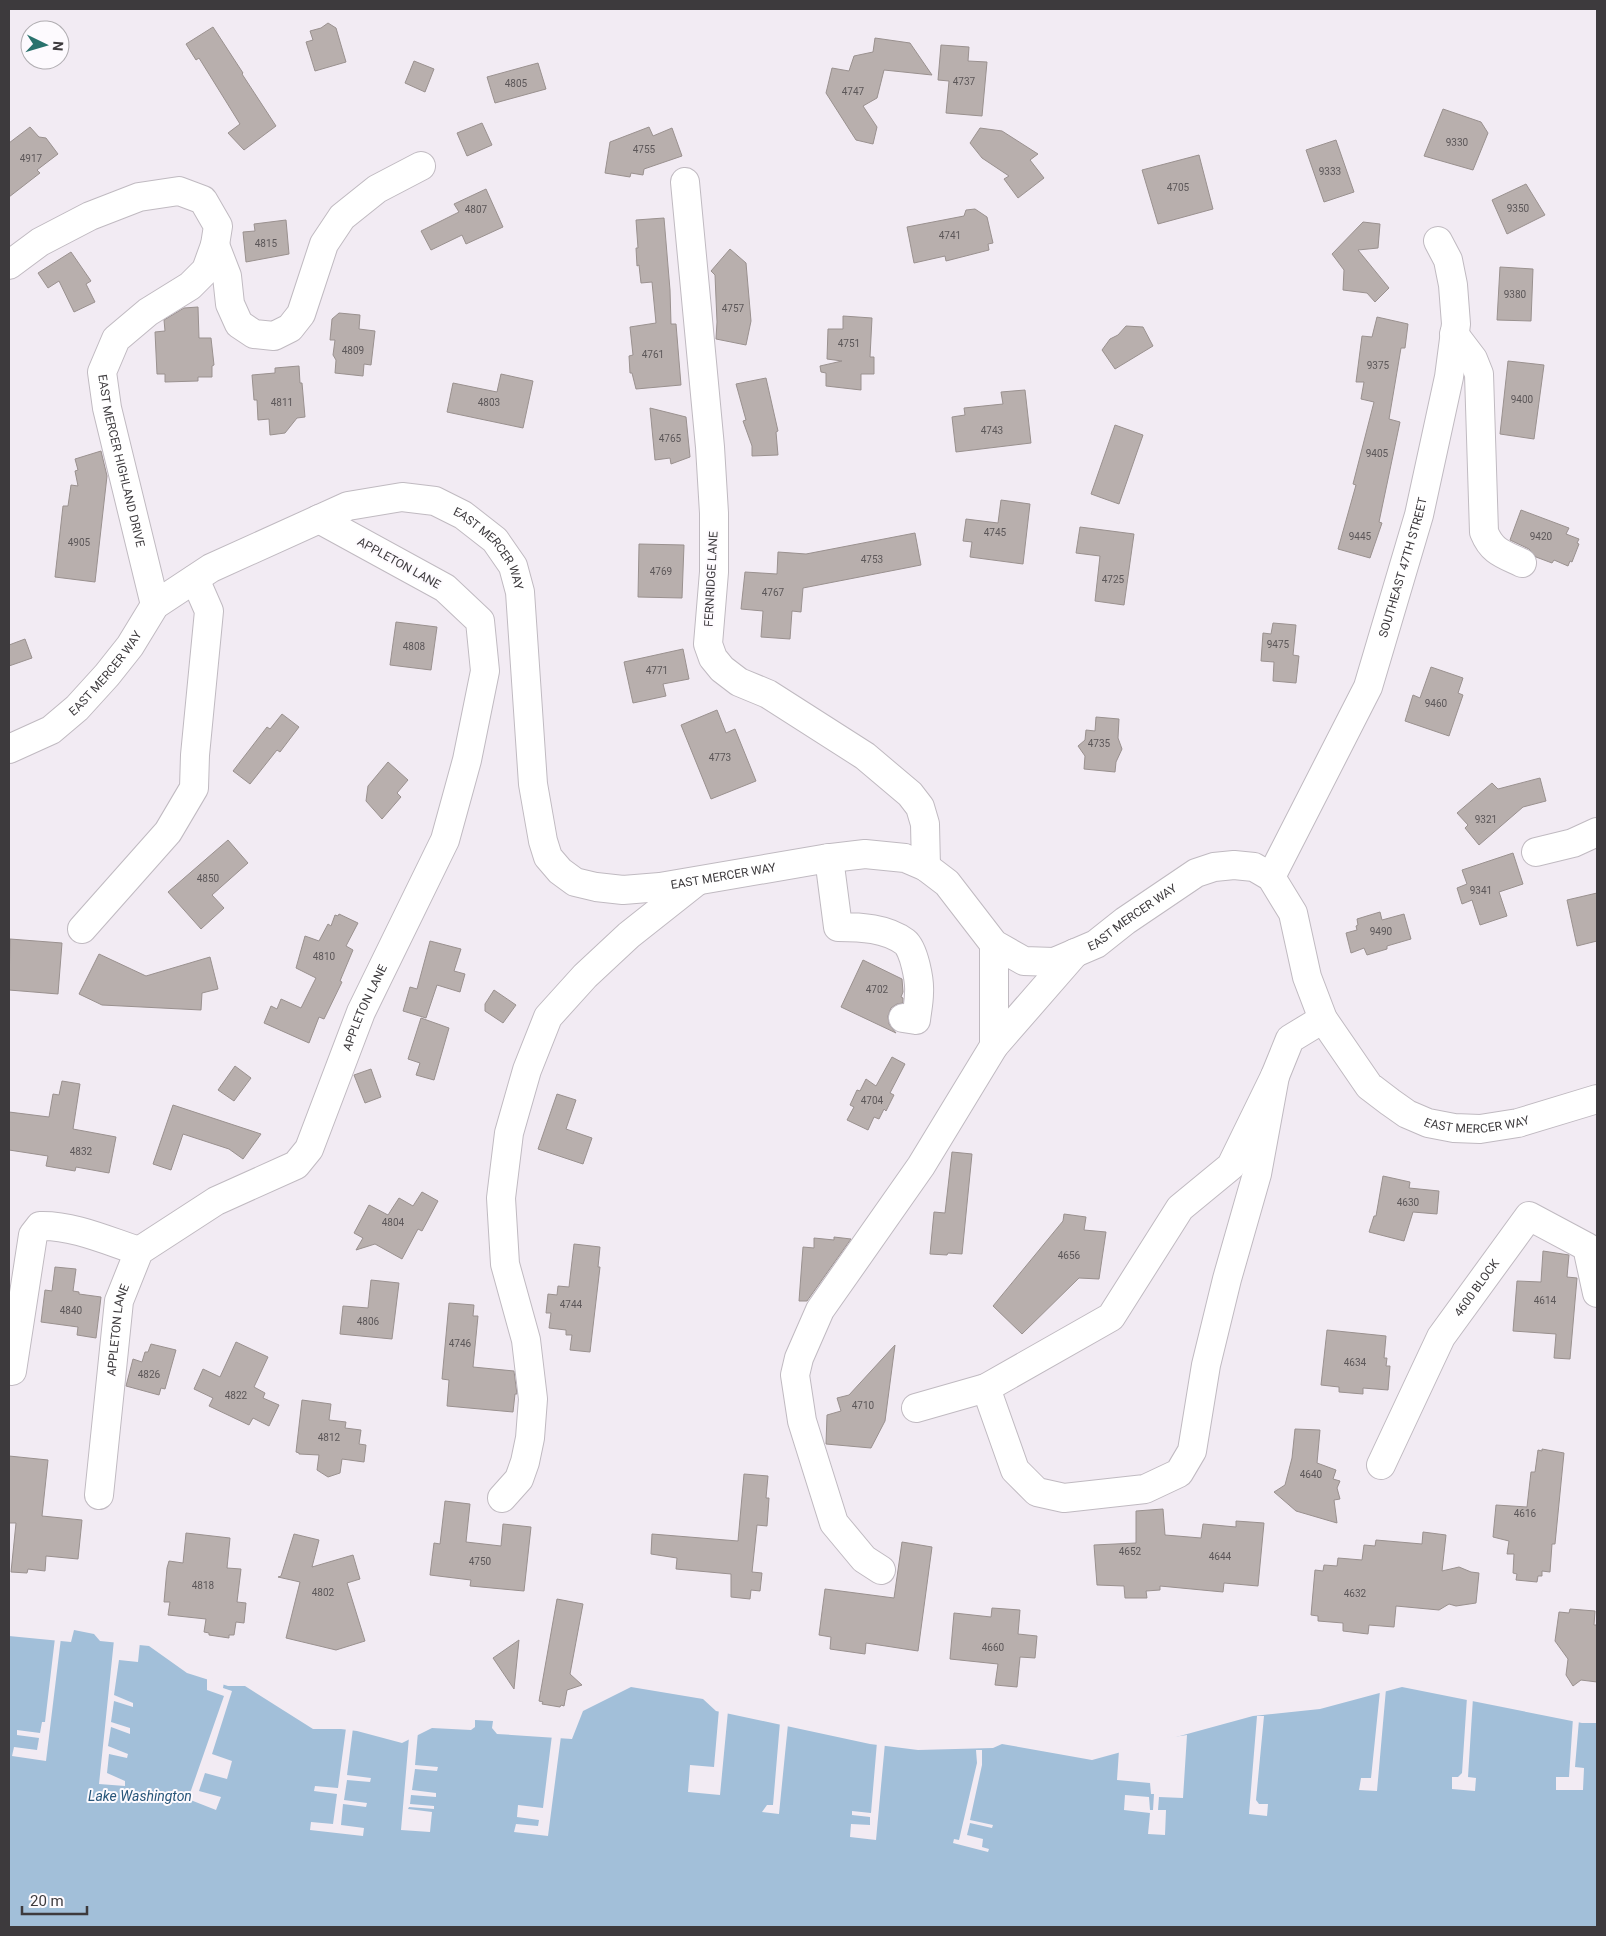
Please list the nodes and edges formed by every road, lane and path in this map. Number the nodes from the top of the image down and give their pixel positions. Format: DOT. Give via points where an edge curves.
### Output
graph roads {
  1 [pos="421,166"];
  2 [pos="685,182"];
  3 [pos="1438,241"];
  4 [pos="215,245"];
  5 [pos="9,265"];
  6 [pos="1454,334"];
  7 [pos="319,519"];
  8 [pos="1522,563"];
  9 [pos="194,579"];
  10 [pos="155,605"];
  11 [pos="9,749"];
  12 [pos="1597,832"];
  13 [pos="1536,852"];
  14 [pos="830,858"];
  15 [pos="926,868"];
  16 [pos="1271,877"];
  17 [pos="699,880"];
  18 [pos="82,928"];
  19 [pos="994,944"];
  20 [pos="1075,953"];
  21 [pos="903,1018"];
  22 [pos="1323,1019"];
  23 [pos="994,1046"];
  24 [pos="1275,1076"];
  25 [pos="1597,1099"];
  26 [pos="139,1251"];
  27 [pos="1597,1293"];
  28 [pos="12,1371"];
  29 [pos="986,1388"];
  30 [pos="916,1408"];
  31 [pos="1381,1465"];
  32 [pos="99,1495"];
  33 [pos="502,1498"];
  34 [pos="881,1570"];
  1 -- 4 [label="street, EAST MERCER HIGHLAND DRIVE" via="377,189 342,217 324,244 301,314 290,328 274,336 254,334 239,324 230,304 227,276"];
  2 -- 15 [label="street, FERNRIDGE LANE" via="714,512 714,572 708,644 712,658 739,682 768,694 865,756 910,794 920,807 925,824"];
  3 -- 6 [label="street, SOUTHEAST 47TH STREET" via="1448,260 1453,285"];
  4 -- 5 [label="street, EAST MERCER HIGHLAND DRIVE" via="218,226 203,200 179,191 139,197 90,216 40,242"];
  4 -- 10 [label="street, EAST MERCER HIGHLAND DRIVE" via="206,270 190,286 148,312 116,339 102,372"];
  6 -- 8 [label="street" via="1473,359 1479,374 1484,532 1493,549"];
  6 -- 16 [label="street, SOUTHEAST 47TH STREET" via="1449,377 1419,515 1368,687"];
  7 -- 9 [label="street, EAST MERCER WAY" via="211,568"];
  7 -- 17 [label="street, EAST MERCER WAY" via="348,506 402,497 435,502 456,511 495,540 513,566 520,592 533,784 542,841 548,857 575,882 596,888 623,890"];
  7 -- 26 [label="street, APPLETON LANE" via="446,588 480,621 485,671 467,760 445,840 361,1012 309,1149 296,1165 216,1201"];
  9 -- 10 [label="street, EAST MERCER WAY"];
  9 -- 18 [label="street" via="209,611 194,788 168,832"];
  10 -- 11 [label="street, EAST MERCER WAY" via="107,676 76,708 50,730"];
  12 -- 13 [label="street" via="1573,843"];
  14 -- 15 [label="street, EAST MERCER WAY" via="865,854 905,858"];
  14 -- 17 [label="street, EAST MERCER WAY"];
  14 -- 21 [label="street" via="838,927 888,932 906,943 914,959 920,992 916,1020"];
  15 -- 19 [label="street, EAST MERCER WAY" via="947,883"];
  16 -- 20 [label="street, EAST MERCER WAY" via="1254,867 1234,865 1196,873 1096,944"];
  16 -- 22 [label="street, EAST MERCER WAY" via="1293,913 1307,977"];
  17 -- 33 [label="street" via="629,935 585,976 548,1017 527,1070 509,1133 501,1198 505,1264 526,1340 533,1400 525,1462 519,1479"];
  19 -- 20 [label="street, EAST MERCER WAY" via="1024,961 1054,962"];
  19 -- 23 [label="street"];
  20 -- 23 [label="street"];
  22 -- 24 [label="street" via="1290,1039"];
  22 -- 25 [label="street, EAST MERCER WAY" via="1370,1086 1408,1114 1428,1123 1480,1130 1518,1123"];
  23 -- 34 [label="street" via="921,1166 820,1310 798,1358 795,1375 802,1421 834,1523 864,1559"];
  24 -- 29 [label="street" via="1231,1166 1180,1208 1111,1317"];
  24 -- 29 [label="street" via="1257,1174 1206,1365 1192,1451 1179,1473 1145,1489 1064,1498 1037,1492 1015,1470"];
  26 -- 28 [label="street" via="67,1228 40,1226 33,1235"];
  26 -- 32 [label="street, APPLETON LANE" via="119,1301"];
  27 -- 31 [label="street, 4600 BLOCK" via="1588,1247 1529,1216 1441,1337"];
  29 -- 30 [label="street"];
}
